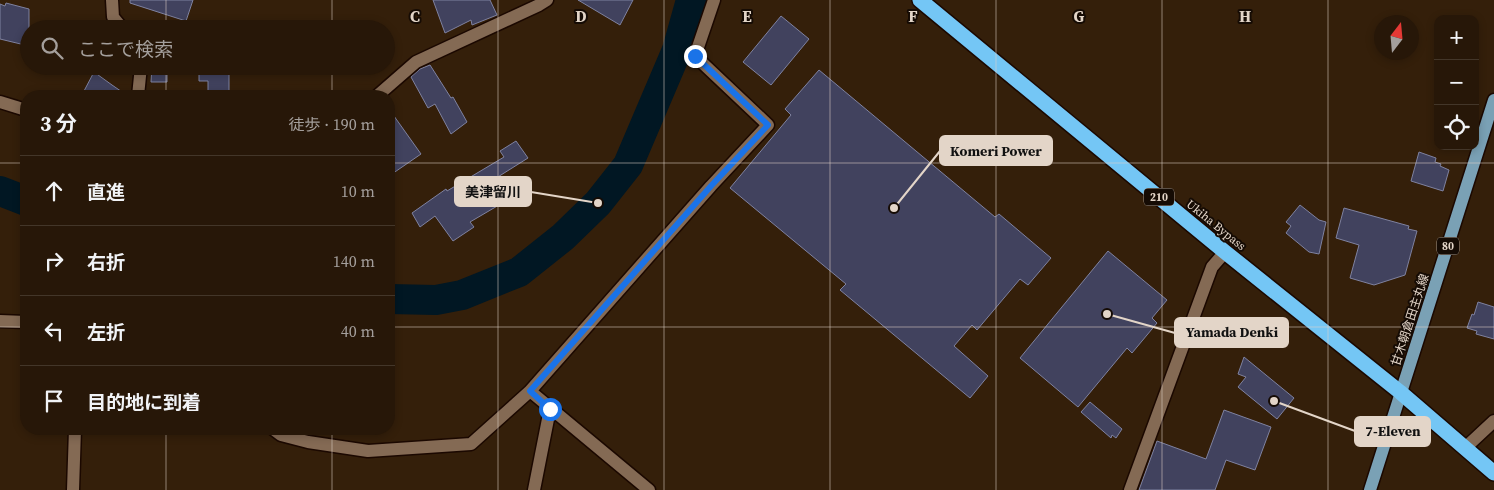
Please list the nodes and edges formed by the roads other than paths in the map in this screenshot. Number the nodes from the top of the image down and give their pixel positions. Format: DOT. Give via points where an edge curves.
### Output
graph roads {
  1 [pos="112,0"];
  2 [pos="547,0"];
  3 [pos="714,0"];
  4 [pos="920,0"];
  5 [pos="116,20"];
  6 [pos="140,75"];
  7 [pos="139,90"];
  8 [pos="384,90"];
  9 [pos="1494,100"];
  10 [pos="0,102"];
  11 [pos="20,108"];
  12 [pos="1225,252"];
  13 [pos="0,321"];
  14 [pos="20,322"];
  15 [pos="530,391"];
  16 [pos="1400,392"];
  17 [pos="550,409"];
  18 [pos="1494,421"];
  19 [pos="75,435"];
  20 [pos="281,435"];
  21 [pos="1465,448"];
  22 [pos="1494,473"];
  23 [pos="72,490"];
  24 [pos="534,490"];
  25 [pos="649,490"];
  26 [pos="1130,490"];
  27 [pos="1370,490"];
  1 -- 5 [label="street"];
  2 -- 8 [label="street" via="416,62"];
  3 -- 15 [label="street" via="695,56 768,125"];
  4 -- 12 [label="highway, Ukiha Bypass / 210"];
  6 -- 7 [label="street"];
  9 -- 16 [label="main road, 甘木朝倉田主丸線 / 80"];
  10 -- 11 [label="street"];
  12 -- 16 [label="highway, Ukiha Bypass / 210"];
  12 -- 26 [label="street" via="1212,267"];
  13 -- 14 [label="street"];
  15 -- 17 [label="street"];
  15 -- 20 [label="street" via="471,444 368,451"];
  16 -- 21 [label="highway, Ukiha Bypass / 210"];
  16 -- 27 [label="main road, 甘木朝倉田主丸線 / 80"];
  17 -- 24 [label="street"];
  17 -- 25 [label="street"];
  18 -- 21 [label="street"];
  19 -- 23 [label="street"];
  21 -- 22 [label="highway, Ukiha Bypass / 210"];
}
